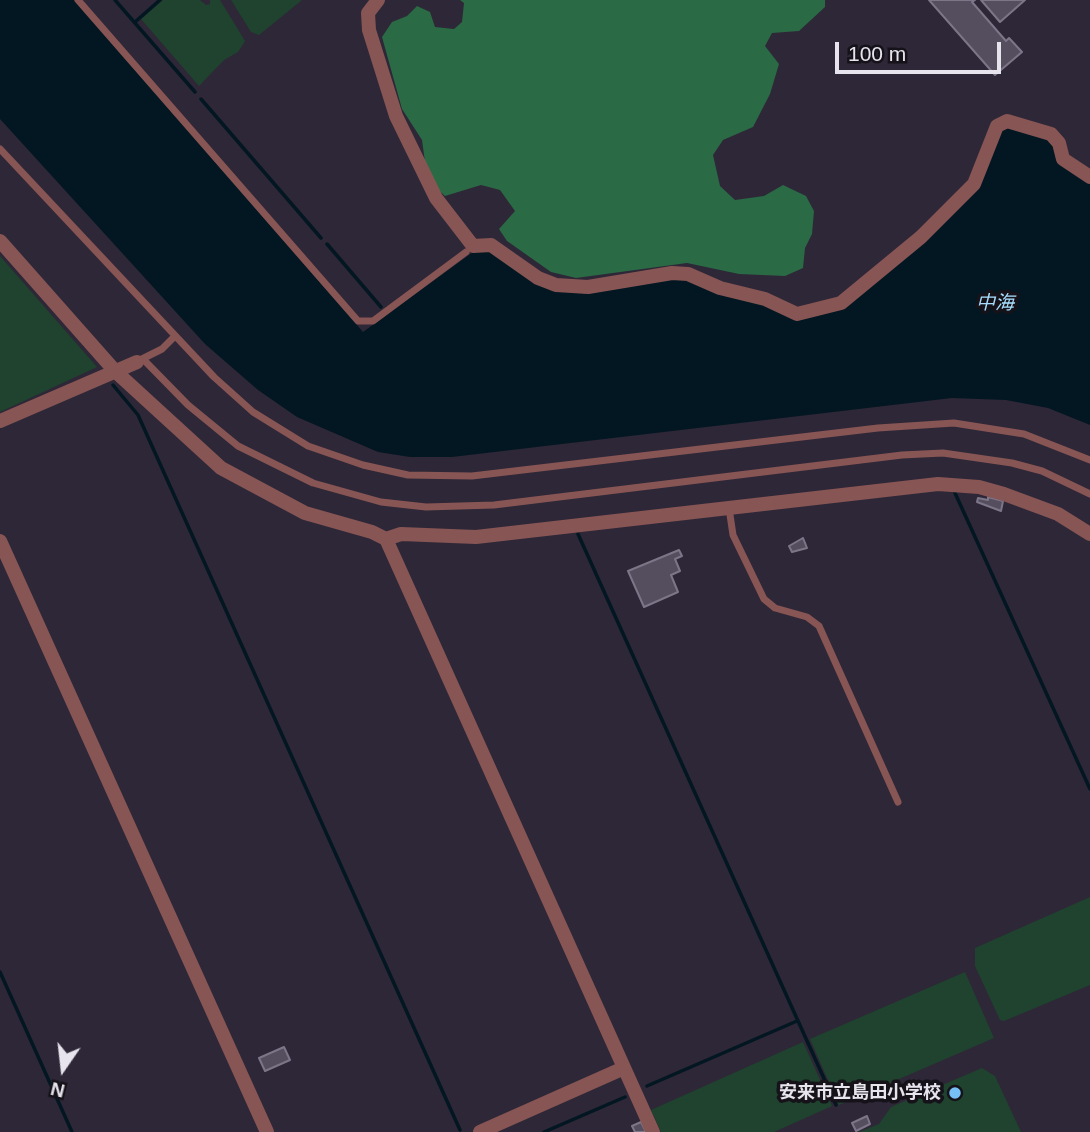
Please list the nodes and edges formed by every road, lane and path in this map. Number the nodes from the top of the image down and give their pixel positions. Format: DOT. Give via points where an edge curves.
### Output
graph roads {
  1 [pos="78,0"];
  2 [pos="378,0"];
  3 [pos="0,149"];
  4 [pos="1090,177"];
  5 [pos="0,241"];
  6 [pos="469,249"];
  7 [pos="175,336"];
  8 [pos="139,360"];
  9 [pos="115,371"];
  10 [pos="0,421"];
  11 [pos="1090,460"];
  12 [pos="1090,494"];
  13 [pos="729,508"];
  14 [pos="1090,534"];
  15 [pos="386,539"];
  16 [pos="0,541"];
  17 [pos="898,802"];
  18 [pos="624,1068"];
  19 [pos="267,1132"];
  20 [pos="480,1132"];
  21 [pos="653,1132"];
  1 -- 6 [label="lane" via="358,321 373,321"];
  2 -- 6 [label="street" via="368,13 368,23 396,116 436,198"];
  3 -- 7 [label="lane"];
  4 -- 6 [label="street" via="1063,159 1051,134 1007,121 997,126 974,184 921,237 841,303 797,314 688,274 588,287 556,285 491,245"];
  5 -- 9 [label="street"];
  7 -- 8 [label="lane" via="162,349"];
  7 -- 11 [label="lane" via="253,412 308,446 408,475 472,476 954,423 1024,434"];
  8 -- 9 [label="street"];
  8 -- 12 [label="lane" via="238,446 313,483 381,502 426,508 481,506 943,453 1042,471"];
  9 -- 10 [label="street"];
  9 -- 15 [label="street" via="199,450 247,484 304,513"];
  13 -- 14 [label="street" via="958,485 1033,503"];
  13 -- 15 [label="street" via="475,537 401,534"];
  13 -- 17 [label="lane" via="733,535 764,599 819,626"];
  15 -- 18 [label="street"];
  16 -- 19 [label="street"];
  18 -- 20 [label="street"];
  18 -- 21 [label="street"];
}
